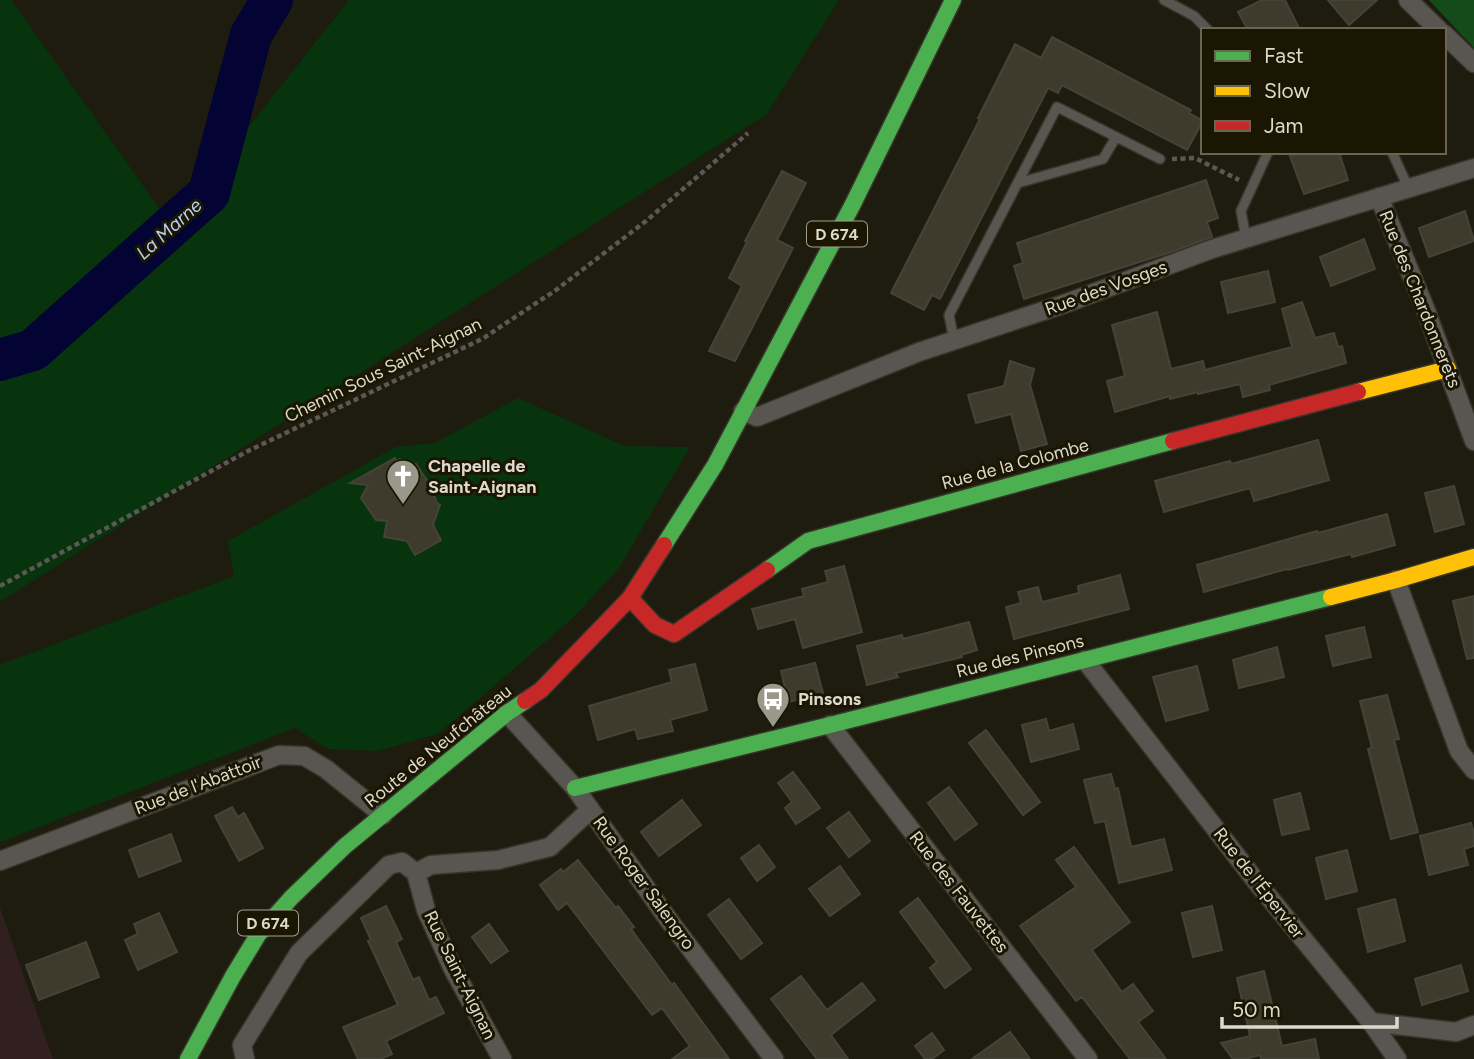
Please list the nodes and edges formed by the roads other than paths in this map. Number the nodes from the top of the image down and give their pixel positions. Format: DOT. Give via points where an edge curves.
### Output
graph roads {
  1 [pos="953,0"];
  2 [pos="1164,0"];
  3 [pos="1408,0"];
  4 [pos="1206,28"];
  5 [pos="1437,28"];
  6 [pos="1446,36"];
  7 [pos="1474,63"];
  8 [pos="1116,137"];
  9 [pos="1267,154"];
  10 [pos="1393,154"];
  11 [pos="1160,159"];
  12 [pos="1474,168"];
  13 [pos="1018,183"];
  14 [pos="1408,187"];
  15 [pos="1380,197"];
  16 [pos="1246,238"];
  17 [pos="954,340"];
  18 [pos="1448,369"];
  19 [pos="743,411"];
  20 [pos="1474,441"];
  21 [pos="1474,558"];
  22 [pos="1396,580"];
  23 [pos="630,598"];
  24 [pos="1085,660"];
  25 [pos="507,713"];
  26 [pos="830,725"];
  27 [pos="1474,771"];
  28 [pos="575,788"];
  29 [pos="590,810"];
  30 [pos="383,816"];
  31 [pos="0,861"];
  32 [pos="416,873"];
  33 [pos="1371,1022"];
  34 [pos="1474,1025"];
  35 [pos="243,1052"];
  36 [pos="188,1059"];
  37 [pos="502,1059"];
  38 [pos="774,1059"];
  39 [pos="1088,1059"];
  40 [pos="1397,1059"];
  1 -- 19 [label="street, D 674" via="853,204"];
  2 -- 4 [label="lane"];
  3 -- 5 [label="street"];
  6 -- 7 [label="street"];
  8 -- 11 [label="lane"];
  8 -- 13 [label="lane" via="1103,159"];
  8 -- 13 [label="lane" via="1057,107"];
  9 -- 16 [label="lane" via="1241,211"];
  10 -- 14 [label="lane"];
  12 -- 14 [label="street, Rue des Vosges"];
  13 -- 17 [label="lane" via="949,315"];
  14 -- 15 [label="street, Rue des Vosges"];
  15 -- 16 [label="street, Rue des Vosges"];
  15 -- 18 [label="street, Rue des Chardonnerets"];
  16 -- 17 [label="street, Rue des Vosges"];
  17 -- 19 [label="street, Rue des Vosges" via="757,417"];
  18 -- 20 [label="street, Rue des Chardonnerets"];
  18 -- 23 [label="street, Rue de la Colombe" via="808,541 674,634 664,632"];
  19 -- 23 [label="street, Route de Neufchâteau / D 674" via="715,465"];
  21 -- 22 [label="street, Rue des Pinsons"];
  22 -- 24 [label="street, Rue des Pinsons"];
  22 -- 27 [label="street" via="1459,751"];
  23 -- 25 [label="street, Route de Neufchâteau / D 674" via="541,690"];
  24 -- 26 [label="street, Rue des Pinsons"];
  24 -- 33 [label="street, Rue de l'Épervier"];
  25 -- 28 [label="street, Rue Roger Salengro"];
  25 -- 30 [label="street, Route de Neufchâteau / D 674"];
  26 -- 28 [label="street, Rue des Pinsons"];
  26 -- 39 [label="street, Rue des Fauvettes"];
  28 -- 29 [label="street, Rue Roger Salengro"];
  29 -- 32 [label="street" via="551,847 498,860 431,865"];
  29 -- 38 [label="street, Rue Roger Salengro"];
  30 -- 31 [label="street, Rue de l'Abattoir" via="304,755 279,755"];
  30 -- 36 [label="street, Route de Neufchâteau / D 674" via="345,846 258,935"];
  32 -- 35 [label="street" via="402,862 389,865 299,953"];
  32 -- 37 [label="street, Rue Saint-Aignan" via="426,910 453,969"];
  33 -- 34 [label="street" via="1456,1032"];
  33 -- 40 [label="street, Rue de l'Épervier"];
}
